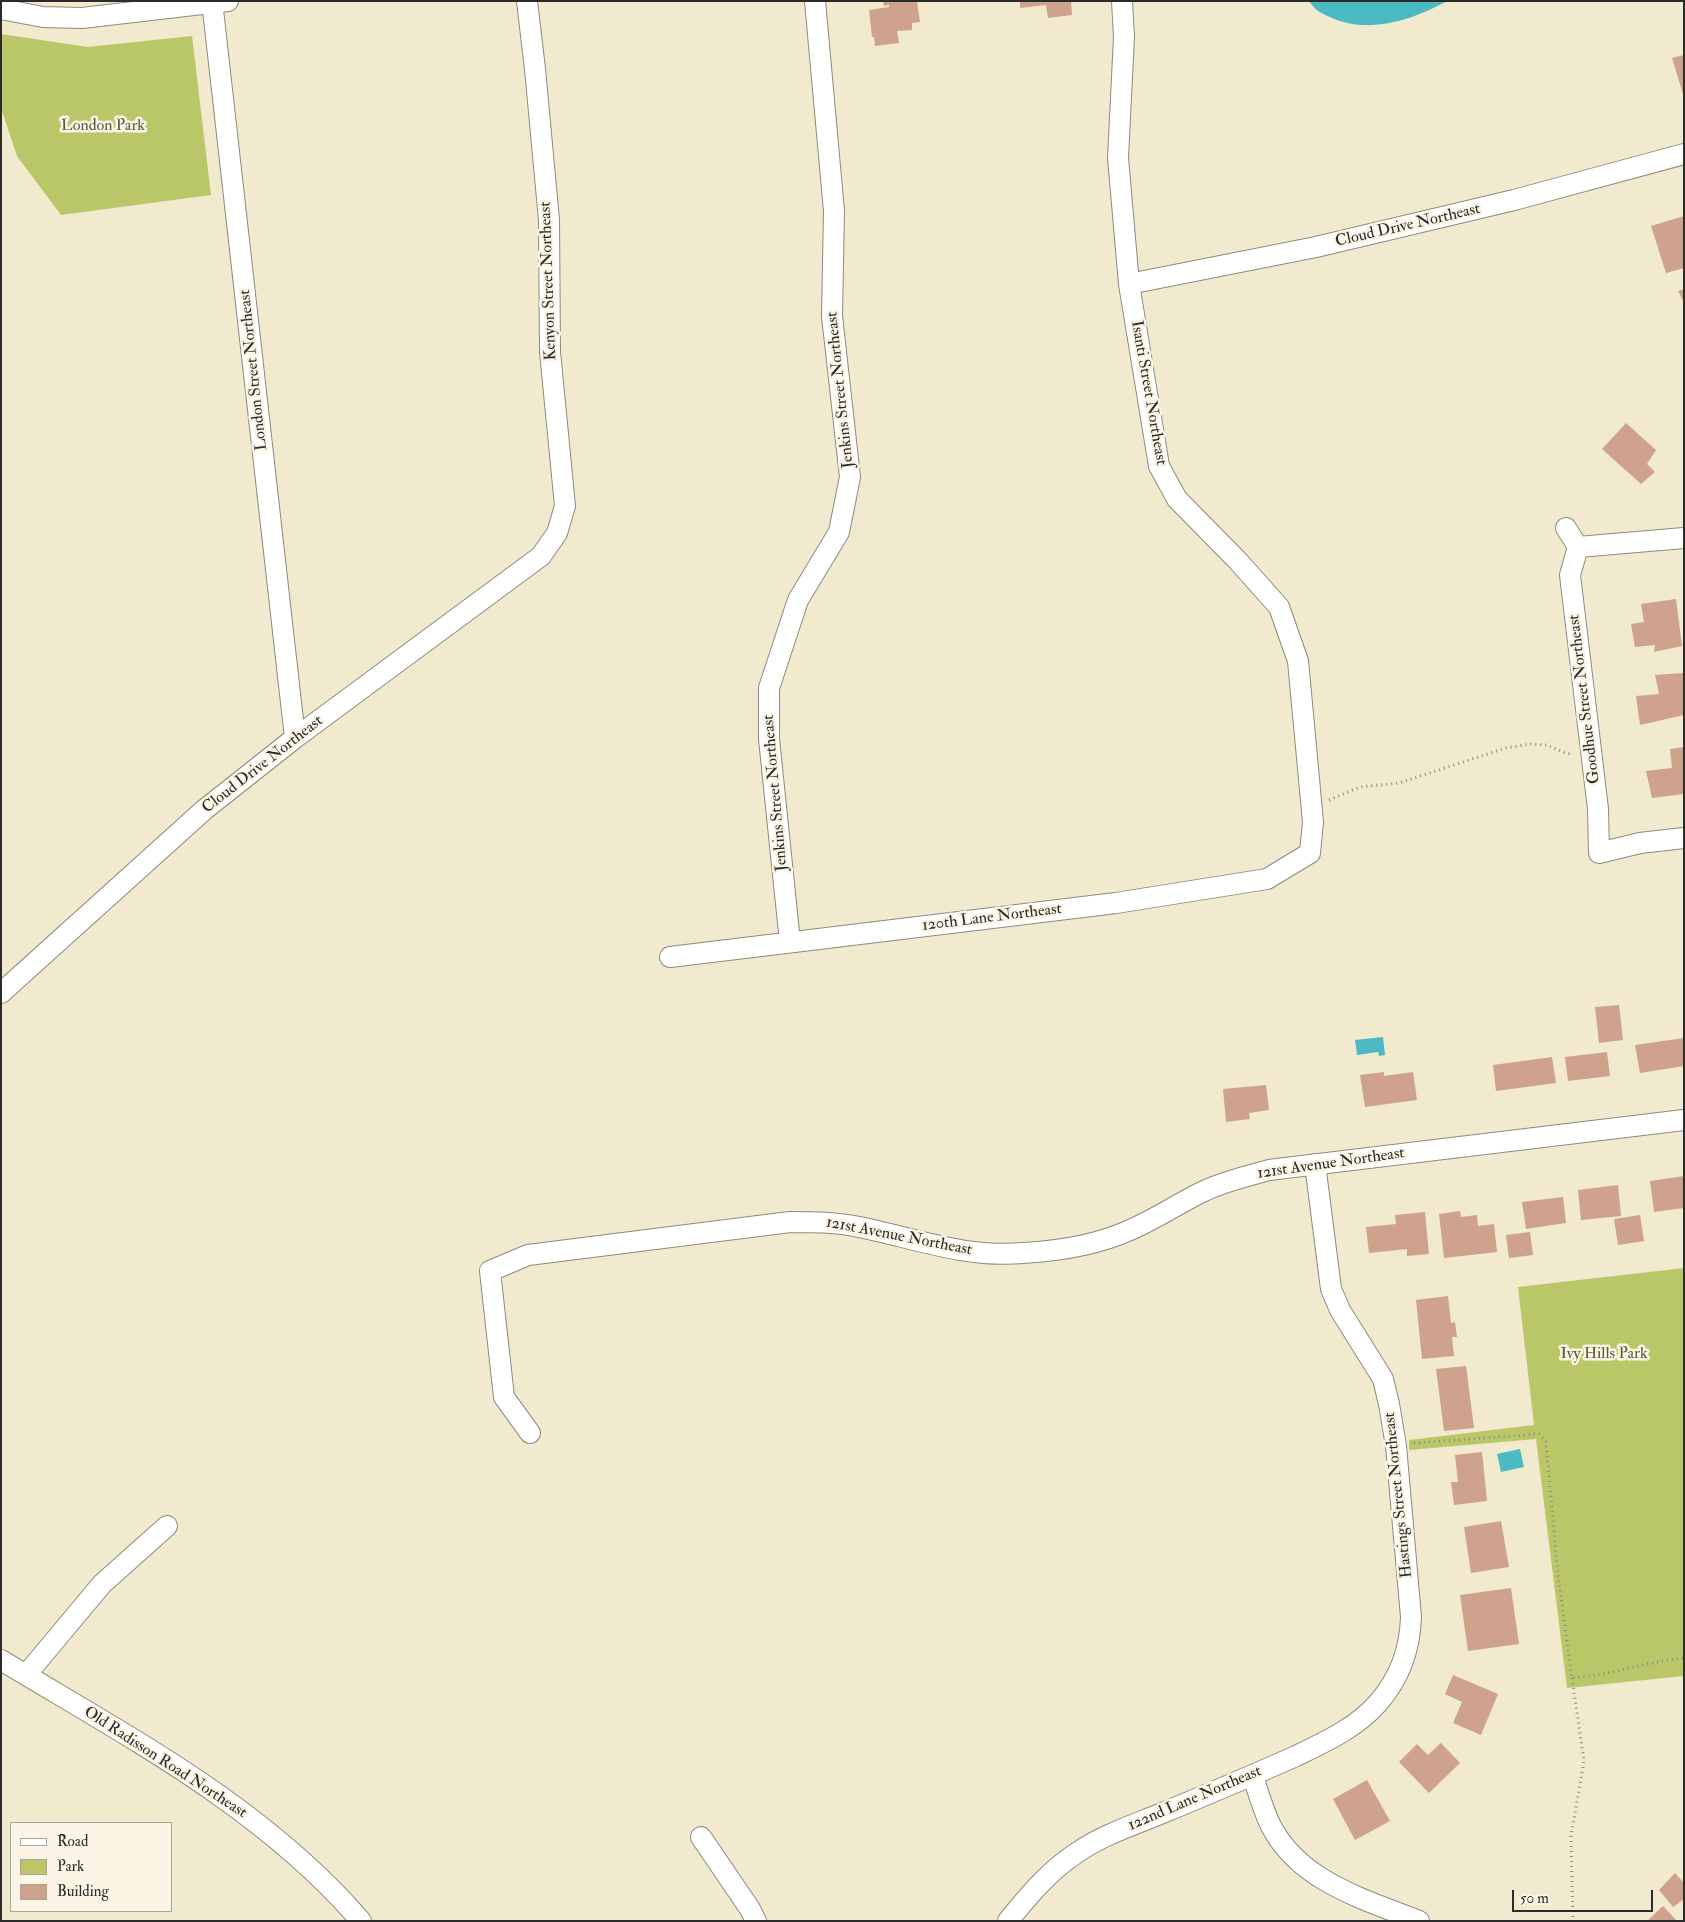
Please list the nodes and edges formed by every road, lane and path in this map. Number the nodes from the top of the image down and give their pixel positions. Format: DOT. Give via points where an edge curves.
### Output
graph roads {
  1 [pos="527,1"];
  2 [pos="814,1"];
  3 [pos="1122,1"];
  4 [pos="218,2"];
  5 [pos="1,9"];
  6 [pos="1684,154"];
  7 [pos="1129,284"];
  8 [pos="1566,528"];
  9 [pos="1684,538"];
  10 [pos="1578,547"];
  11 [pos="541,556"];
  12 [pos="295,738"];
  13 [pos="1592,754"];
  14 [pos="1311,804"];
  15 [pos="1684,838"];
  16 [pos="1307,855"];
  17 [pos="790,942"];
  18 [pos="670,957"];
  19 [pos="1,993"];
  20 [pos="1684,1120"];
  21 [pos="1315,1164"];
  22 [pos="530,1432"];
  23 [pos="1396,1446"];
  24 [pos="167,1526"];
  25 [pos="1684,1658"];
  26 [pos="1,1660"];
  27 [pos="26,1675"];
  28 [pos="1572,1678"];
  29 [pos="1390,1688"];
  30 [pos="1252,1776"];
  31 [pos="701,1838"];
  32 [pos="360,1921"];
  33 [pos="756,1921"];
  34 [pos="1008,1921"];
  35 [pos="1419,1921"];
  36 [pos="1573,1921"];
  1 -- 11 [label="street, Kenyon Street Northeast" via="549,220 550,352 565,506 557,533"];
  2 -- 17 [label="street, Jenkins Street Northeast" via="834,211 832,316 850,477 838,532 798,600 769,688 769,739"];
  3 -- 7 [label="street, Isanti Street Northeast" via="1124,37 1118,158"];
  4 -- 5 [label="street" via="82,18 43,17"];
  4 -- 12 [label="street, London Street Northeast"];
  6 -- 7 [label="street, Cloud Drive Northeast" via="1514,200 1316,247"];
  7 -- 14 [label="street, Isanti Street Northeast" via="1159,466 1177,499 1279,608 1298,661"];
  8 -- 10 [label="street"];
  9 -- 10 [label="street"];
  10 -- 13 [label="street, Goodhue Street Northeast" via="1570,575"];
  11 -- 12 [label="street, Cloud Drive Northeast"];
  12 -- 19 [label="street, Cloud Drive Northeast" via="204,810"];
  13 -- 14 [label="path" via="1565,753 1547,745 1506,748 1399,783 1360,788"];
  13 -- 15 [label="street, Goodhue Street Northeast" via="1599,853 1640,843"];
  14 -- 16 [label="street, Isanti Street Northeast" via="1313,822 1310,853"];
  16 -- 17 [label="street, 120th Lane Northeast" via="1267,879 1116,903"];
  17 -- 18 [label="street, 120th Lane Northeast"];
  20 -- 21 [label="street, 121st Avenue Northeast"];
  21 -- 22 [label="street, 121st Avenue Northeast" via="1270,1170 1238,1179 1205,1191 1131,1230 1100,1241 1021,1254 944,1249 859,1227 790,1222 528,1255 490,1271 504,1397"];
  21 -- 23 [label="street, Hastings Street Northeast" via="1331,1289 1340,1310 1383,1379"];
  23 -- 28 [label="path" via="1538,1434 1546,1442 1558,1575"];
  23 -- 29 [label="street, Hastings Street Northeast" via="1411,1617 1404,1664"];
  24 -- 27 [label="street" via="102,1584"];
  25 -- 28 [label="path"];
  26 -- 27 [label="street, Old Radisson Road Northeast"];
  27 -- 32 [label="street, Old Radisson Road Northeast" via="222,1796 318,1875"];
  28 -- 36 [label="path" via="1584,1760 1571,1836"];
  29 -- 30 [label="street, 122nd Lane Northeast" via="1363,1718 1334,1738"];
  30 -- 34 [label="street, 122nd Lane Northeast" via="1106,1836 1078,1852 1051,1872"];
  30 -- 35 [label="street" via="1271,1826 1289,1853 1312,1873 1332,1886"];
  31 -- 33 [label="street"];
}
